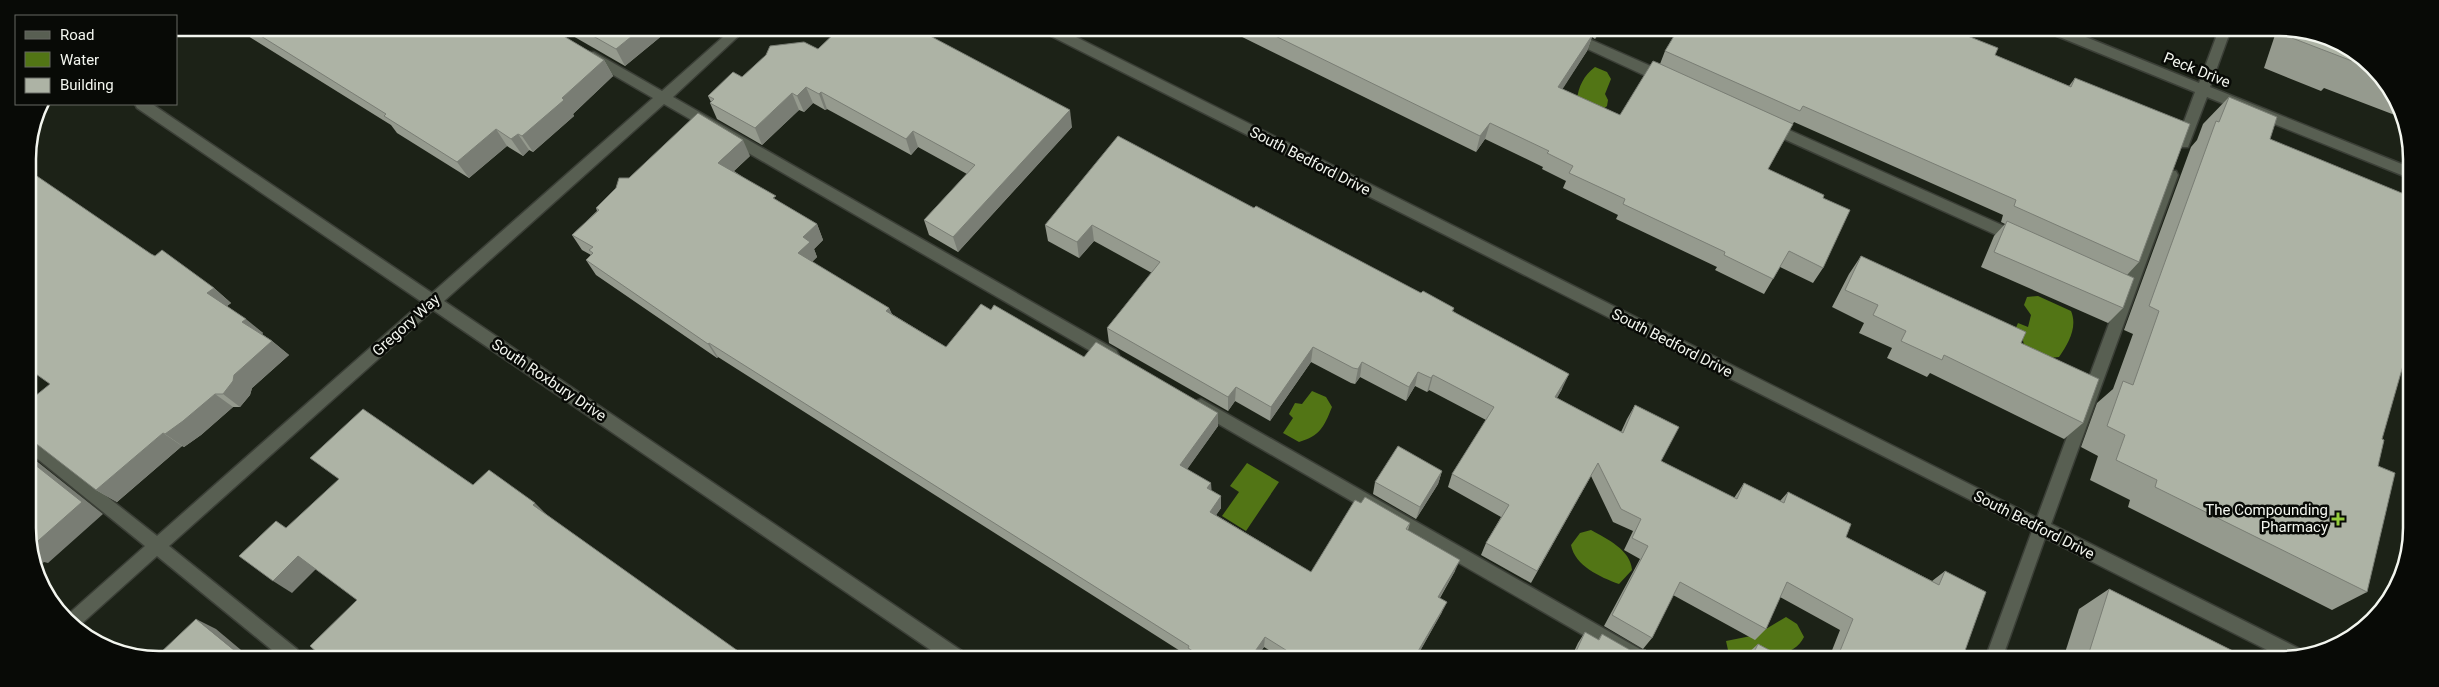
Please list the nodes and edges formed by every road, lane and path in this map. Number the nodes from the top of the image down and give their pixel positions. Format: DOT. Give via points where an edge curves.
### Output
graph roads {
  1 [pos="1572,36"];
  2 [pos="2070,36"];
  3 [pos="2222,36"];
  4 [pos="731,37"];
  5 [pos="1063,37"];
  6 [pos="578,48"];
  7 [pos="1676,84"];
  8 [pos="2202,90"];
  9 [pos="663,97"];
  10 [pos="143,105"];
  11 [pos="1758,121"];
  12 [pos="2403,171"];
  13 [pos="2030,244"];
  14 [pos="2112,281"];
  15 [pos="2130,289"];
  16 [pos="433,301"];
  17 [pos="1122,360"];
  18 [pos="1191,400"];
  19 [pos="36,448"];
  20 [pos="2041,528"];
  21 [pos="156,547"];
  22 [pos="76,618"];
  23 [pos="1626,650"];
  24 [pos="1996,650"];
  25 [pos="2284,650"];
  26 [pos="286,651"];
  27 [pos="947,651"];
  1 -- 7 [label="street"];
  2 -- 8 [label="street, Peck Drive"];
  3 -- 8 [label="street"];
  4 -- 9 [label="street, Gregory Way"];
  5 -- 20 [label="street, South Bedford Drive"];
  6 -- 9 [label="street"];
  8 -- 12 [label="street, Peck Drive"];
  8 -- 15 [label="street"];
  9 -- 16 [label="street, Gregory Way"];
  9 -- 17 [label="street"];
  10 -- 16 [label="street, South Roxbury Drive"];
  11 -- 13 [label="street"];
  14 -- 15 [label="street"];
  15 -- 20 [label="street"];
  16 -- 21 [label="street, Gregory Way"];
  16 -- 27 [label="street, South Roxbury Drive"];
  18 -- 23 [label="street"];
  19 -- 21 [label="street"];
  20 -- 24 [label="street"];
  20 -- 25 [label="street, South Bedford Drive"];
  21 -- 22 [label="street, Gregory Way"];
  21 -- 26 [label="street"];
}
